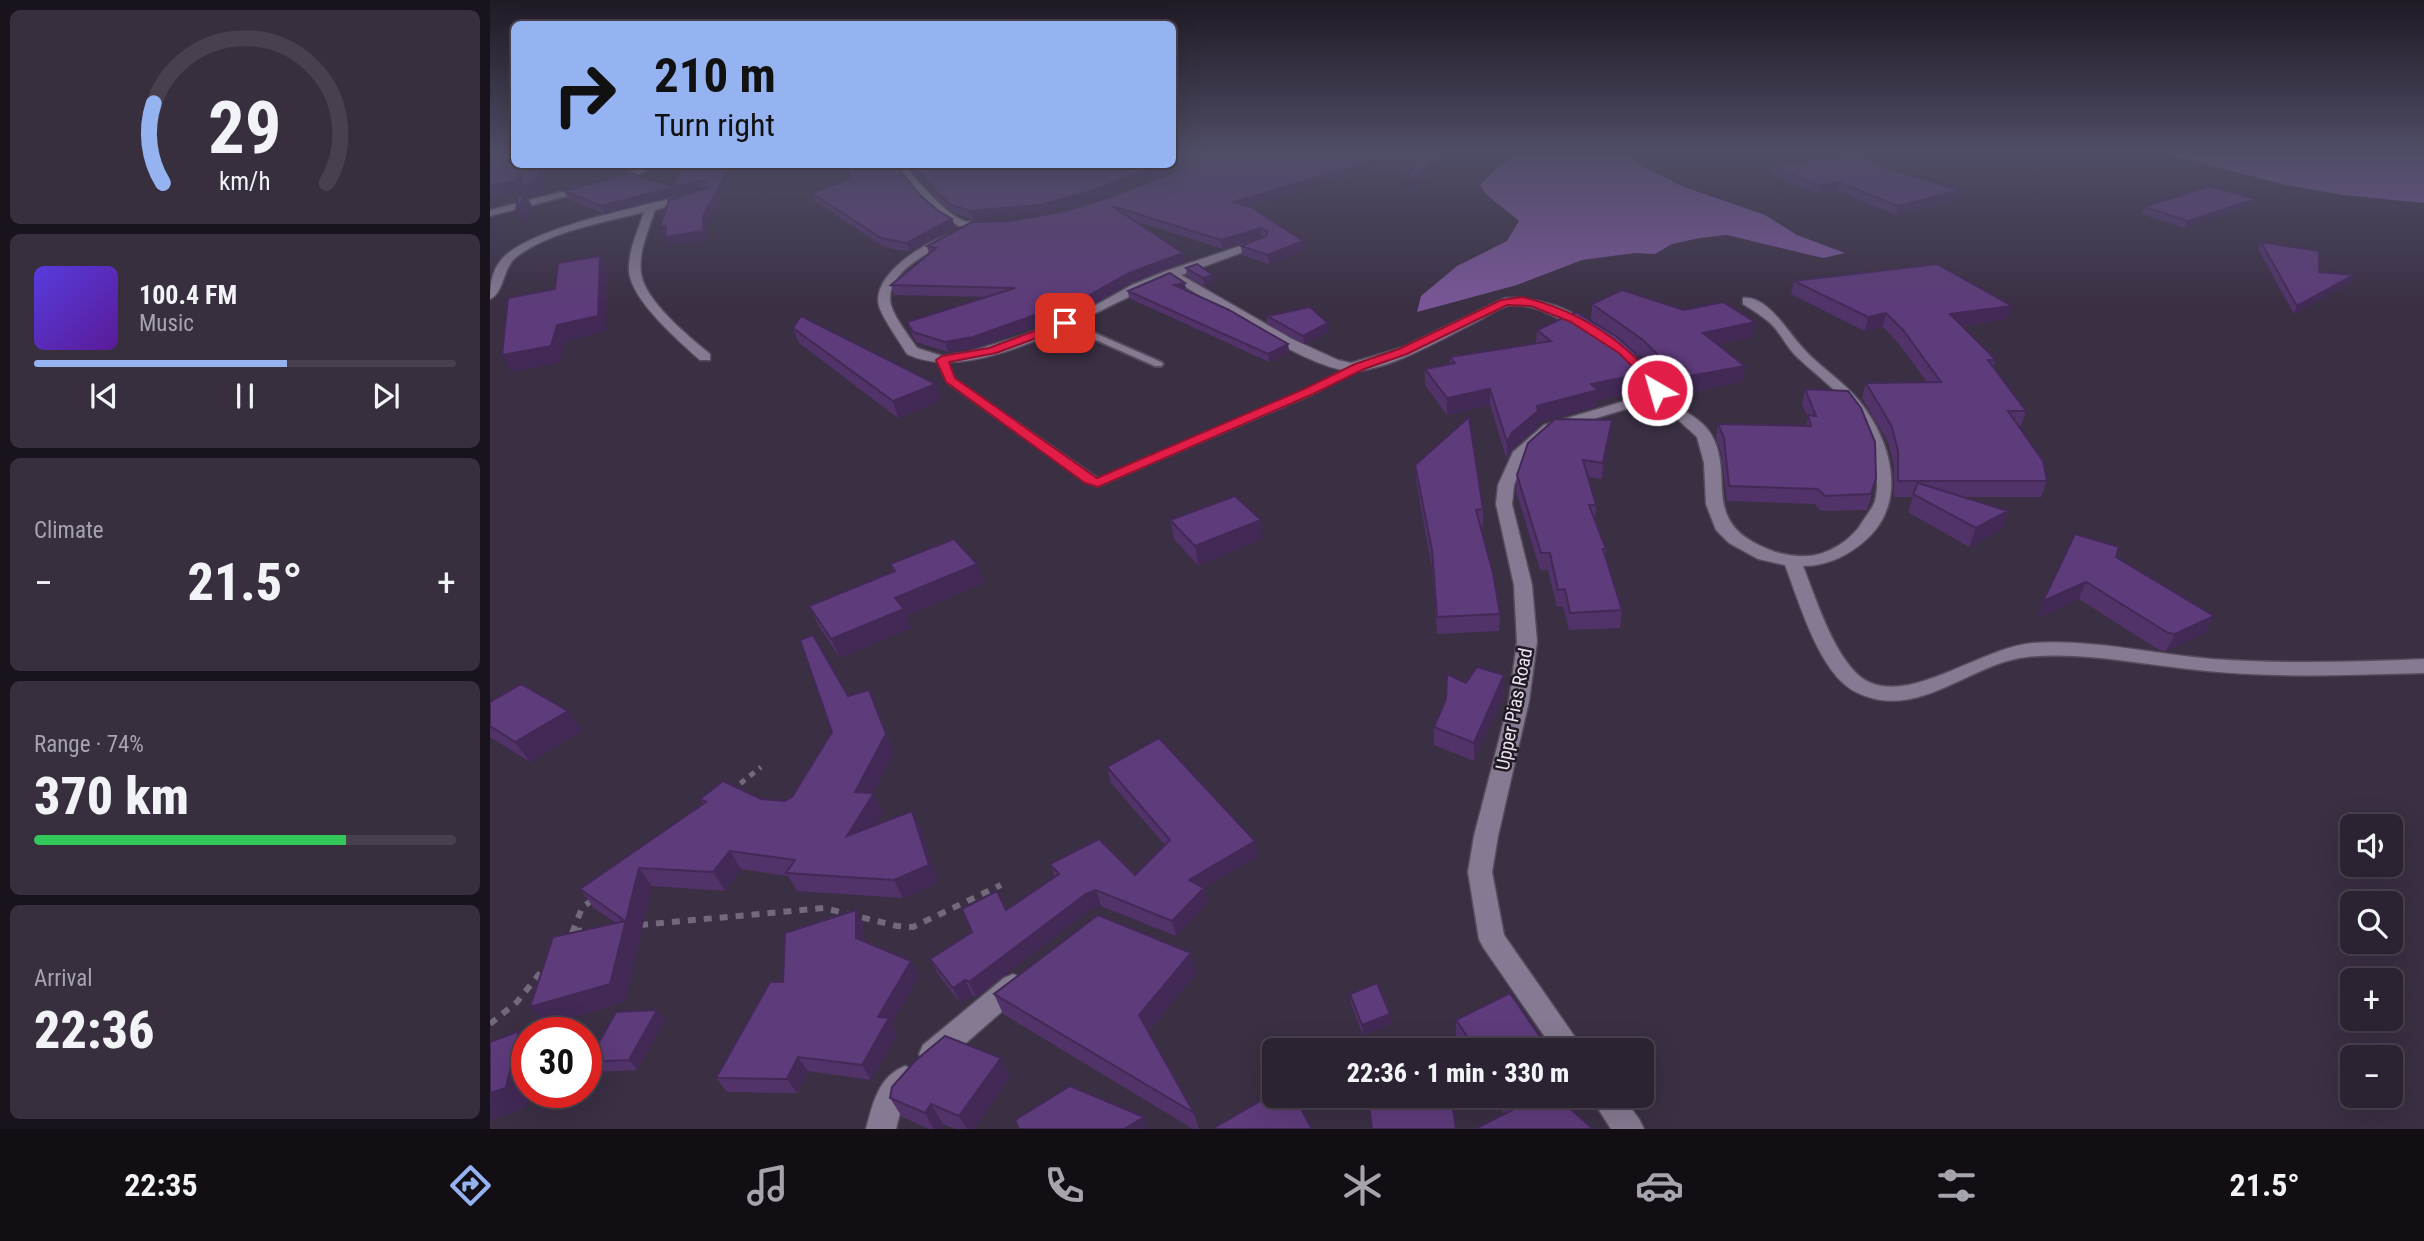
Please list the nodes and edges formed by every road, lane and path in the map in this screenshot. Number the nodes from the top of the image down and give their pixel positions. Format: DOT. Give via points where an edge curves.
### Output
graph roads {
  1 [pos="522,205"];
  2 [pos="665,205"];
  3 [pos="936,205"];
  4 [pos="650,209"];
  5 [pos="490,213"];
  6 [pos="972,225"];
  7 [pos="1000,225"];
  8 [pos="1261,242"];
  9 [pos="1170,273"];
  10 [pos="490,295"];
  11 [pos="1747,301"];
  12 [pos="1065,323"];
  13 [pos="1593,331"];
  14 [pos="1623,351"];
  15 [pos="705,357"];
  16 [pos="942,360"];
  17 [pos="1158,365"];
  18 [pos="1359,366"];
  19 [pos="1656,404"];
  20 [pos="1793,561"];
  21 [pos="2424,666"];
  22 [pos="761,767"];
  23 [pos="729,793"];
  24 [pos="1001,885"];
  25 [pos="599,894"];
  26 [pos="625,926"];
  27 [pos="600,929"];
  28 [pos="574,931"];
  29 [pos="566,941"];
  30 [pos="550,961"];
  31 [pos="1033,970"];
  32 [pos="490,1024"];
  33 [pos="1562,1038"];
  34 [pos="1613,1108"];
  35 [pos="881,1129"];
  36 [pos="1629,1129"];
  1 -- 5 [label="street"];
  2 -- 4 [label="street"];
  3 -- 6 [label="street" via="962,224"];
  4 -- 10 [label="street" via="528,245 505,263"];
  4 -- 15 [label="street" via="635,263 638,285"];
  6 -- 7 [label="street"];
  6 -- 16 [label="street" via="896,271 886,290 885,305 912,351"];
  8 -- 9 [label="street"];
  9 -- 12 [label="street"];
  9 -- 18 [label="street" via="1289,342 1339,364"];
  11 -- 20 [label="street" via="1774,320 1797,350 1854,403 1878,443 1883,467 1883,501 1866,530 1831,556"];
  12 -- 16 [label="street" via="992,351"];
  12 -- 17 [label="lane"];
  13 -- 18 [label="street" via="1535,303 1505,302 1403,351"];
  14 -- 19 [label="street" via="1657,390"];
  16 -- 18 [label="lane" via="950,380 1098,482"];
  19 -- 20 [label="street" via="1679,413 1704,435 1712,463 1714,504 1722,526 1764,555"];
  19 -- 33 [label="street, Upper Pias Road" via="1635,402 1549,428 1518,455 1506,485 1504,504 1523,585 1527,642 1519,701 1480,872 1492,939"];
  20 -- 21 [label="street" via="1834,659 1855,683 1876,691 1905,694 1997,657 2038,649 2223,666"];
  22 -- 23 [label="path"];
  24 -- 26 [label="path" via="913,927 824,908"];
  25 -- 28 [label="path" via="582,908"];
  27 -- 28 [label="path"];
  28 -- 29 [label="path"];
  30 -- 32 [label="path" via="517,1002"];
  31 -- 35 [label="street" via="915,1069 889,1098"];
  34 -- 36 [label="street"];
}
